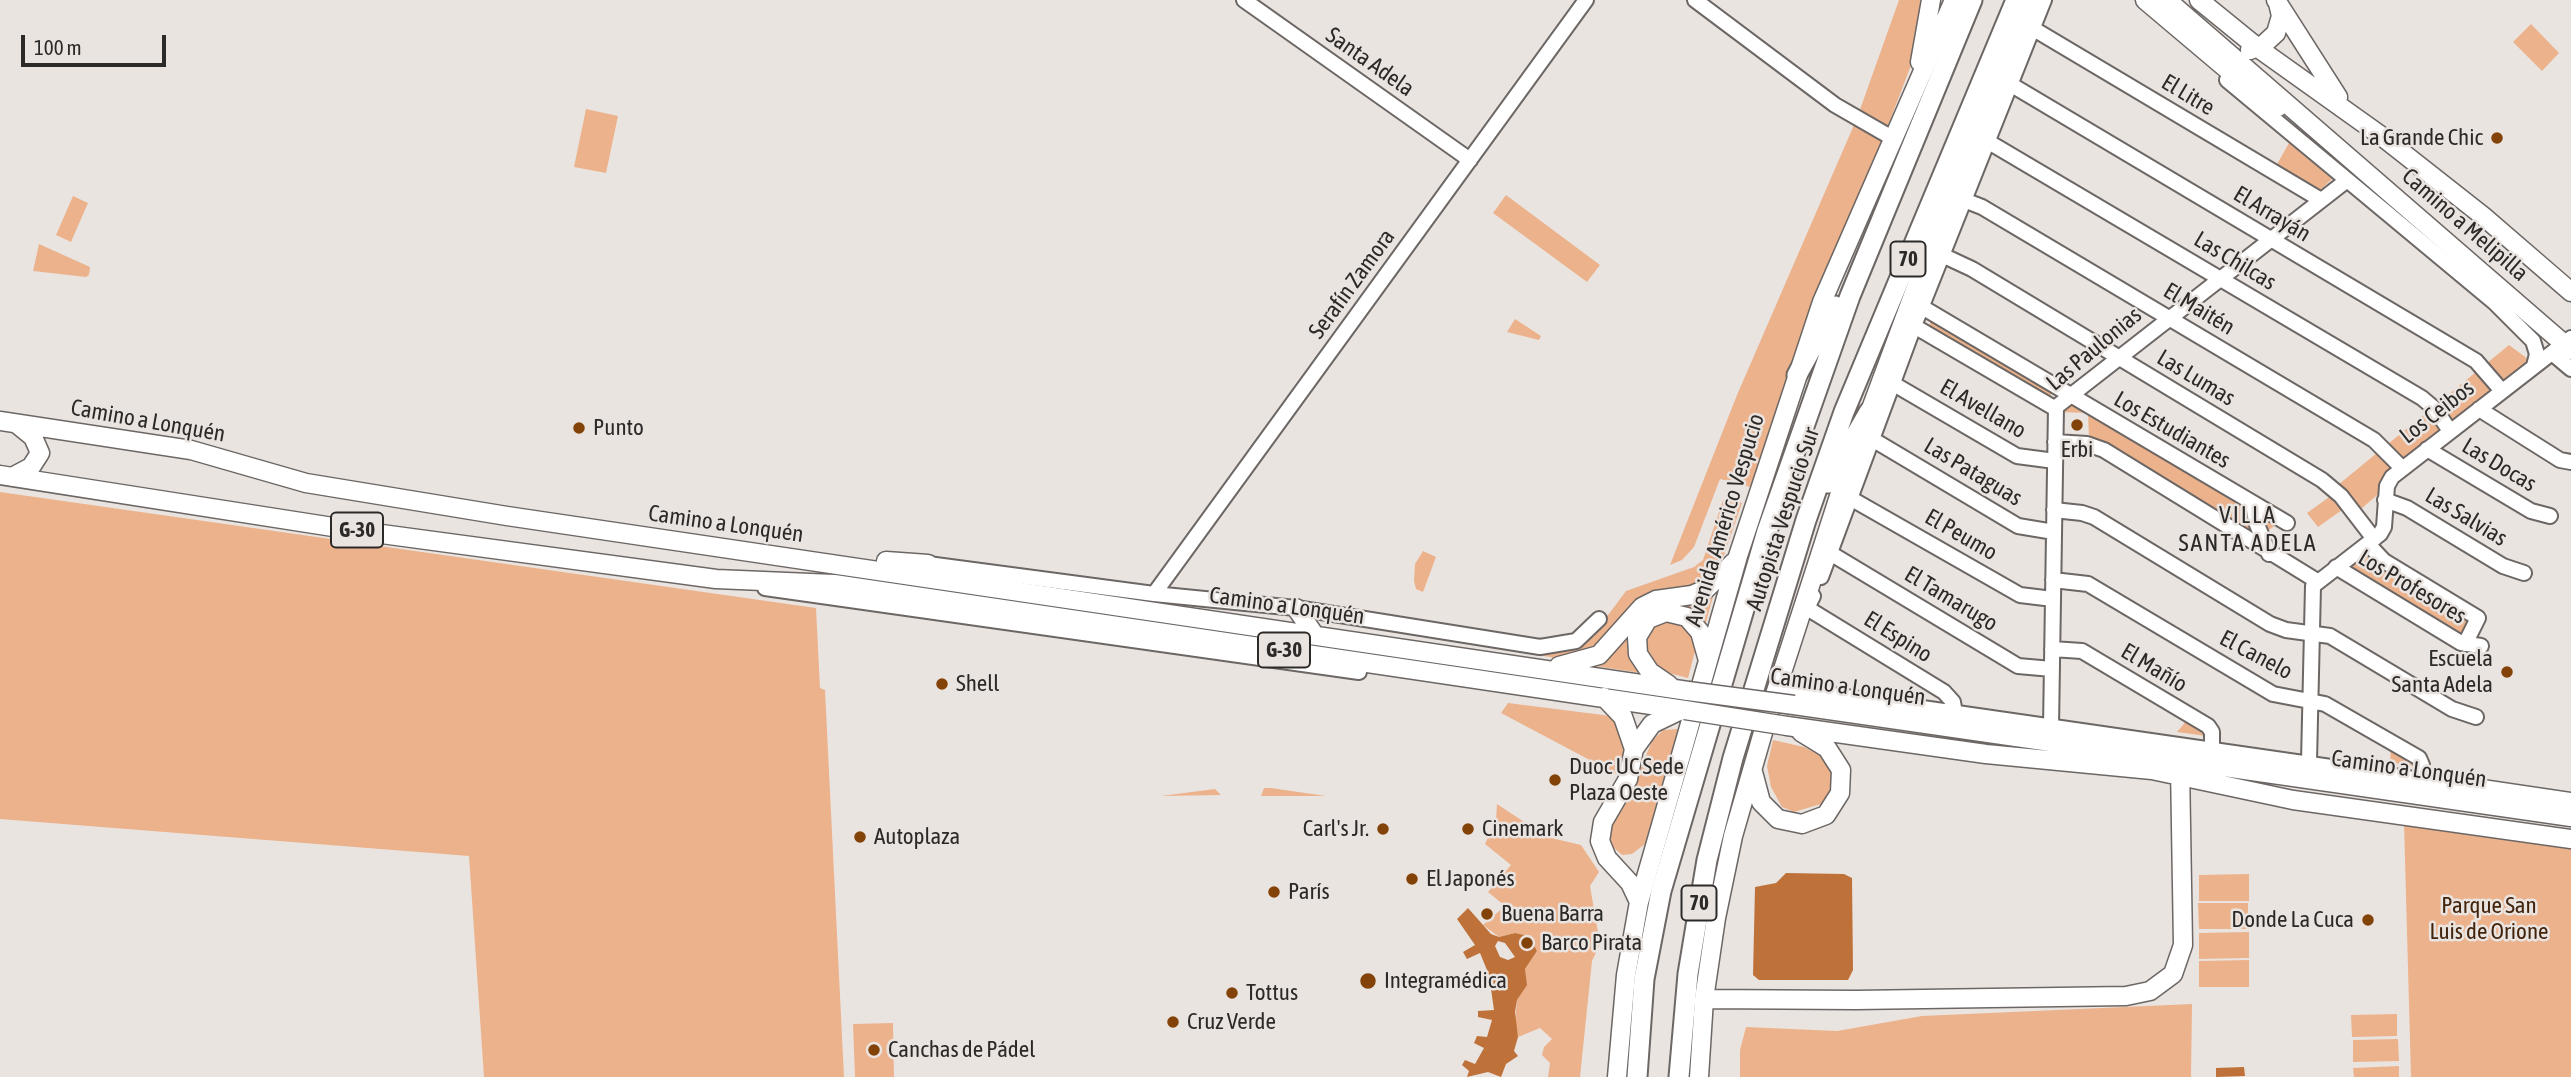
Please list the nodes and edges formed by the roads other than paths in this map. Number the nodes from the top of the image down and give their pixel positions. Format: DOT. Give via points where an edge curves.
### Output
graph roads {
  1 [pos="1244,0"];
  2 [pos="1586,0"];
  3 [pos="1695,0"];
  4 [pos="1931,0"];
  5 [pos="1954,0"];
  6 [pos="1972,0"];
  7 [pos="2016,0"];
  8 [pos="2034,0"];
  9 [pos="2044,0"];
  10 [pos="2134,0"];
  11 [pos="2145,0"];
  12 [pos="2167,0"];
  13 [pos="2199,0"];
  14 [pos="2276,0"];
  15 [pos="2032,28"];
  16 [pos="2258,48"];
  17 [pos="2225,49"];
  18 [pos="2010,84"];
  19 [pos="1911,100"];
  20 [pos="2349,111"];
  21 [pos="2307,121"];
  22 [pos="1894,139"];
  23 [pos="1987,141"];
  24 [pos="1470,160"];
  25 [pos="2346,181"];
  26 [pos="1964,200"];
  27 [pos="2322,200"];
  28 [pos="1873,238"];
  29 [pos="2270,239"];
  30 [pos="1942,255"];
  31 [pos="2220,278"];
  32 [pos="2571,292"];
  33 [pos="1922,307"];
  34 [pos="2168,317"];
  35 [pos="1914,326"];
  36 [pos="2564,346"];
  37 [pos="2117,357"];
  38 [pos="2534,366"];
  39 [pos="2571,369"];
  40 [pos="1797,375"];
  41 [pos="1892,383"];
  42 [pos="2502,391"];
  43 [pos="2068,395"];
  44 [pos="2056,409"];
  45 [pos="2479,409"];
  46 [pos="1869,412"];
  47 [pos="9,423"];
  48 [pos="2451,431"];
  49 [pos="1872,439"];
  50 [pos="2055,442"];
  51 [pos="2427,449"];
  52 [pos="2055,461"];
  53 [pos="2571,462"];
  54 [pos="2402,468"];
  55 [pos="6,476"];
  56 [pos="1850,498"];
  57 [pos="2385,500"];
  58 [pos="2253,504"];
  59 [pos="2054,510"];
  60 [pos="2550,516"];
  61 [pos="1806,520"];
  62 [pos="2287,523"];
  63 [pos="2054,532"];
  64 [pos="2371,542"];
  65 [pos="1830,553"];
  66 [pos="2269,554"];
  67 [pos="1738,556"];
  68 [pos="824,563"];
  69 [pos="928,564"];
  70 [pos="2336,567"];
  71 [pos="2524,573"];
  72 [pos="716,579"];
  73 [pos="2053,580"];
  74 [pos="2317,581"];
  75 [pos="1154,594"];
  76 [pos="2053,599"];
  77 [pos="1296,608"];
  78 [pos="1807,608"];
  79 [pos="1599,619"];
  80 [pos="2311,632"];
  81 [pos="1314,634"];
  82 [pos="1793,636"];
  83 [pos="2465,644"];
  84 [pos="2482,646"];
  85 [pos="2052,649"];
  86 [pos="1707,662"];
  87 [pos="1538,667"];
  88 [pos="2052,668"];
  89 [pos="1359,672"];
  90 [pos="1450,674"];
  91 [pos="1777,687"];
  92 [pos="1682,690"];
  93 [pos="1604,697"];
  94 [pos="2310,700"];
  95 [pos="1684,710"];
  96 [pos="1955,713"];
  97 [pos="2476,717"];
  98 [pos="1788,726"];
  99 [pos="2051,727"];
  100 [pos="1634,749"];
  101 [pos="2212,749"];
  102 [pos="2309,762"];
  103 [pos="1752,768"];
  104 [pos="2180,768"];
  105 [pos="2421,780"];
  106 [pos="2571,802"];
  107 [pos="2571,817"];
  108 [pos="2571,839"];
  109 [pos="1651,851"];
  110 [pos="1611,863"];
  111 [pos="1639,902"];
  112 [pos="1704,999"];
  113 [pos="1617,1077"];
  114 [pos="1637,1077"];
  115 [pos="1679,1077"];
  116 [pos="1699,1077"];
  1 -- 24 [label="street, Santa Adela"];
  2 -- 24 [label="street, Serafín Zamora"];
  3 -- 22 [label="street" via="1835,105"];
  4 -- 19 [label="main road"];
  5 -- 19 [label="main road, Avenida Américo Vespucio"];
  6 -- 28 [label="highway, Autopista Vespucio Sur / 70"];
  7 -- 61 [label="highway, Autopista Vespucio Sur / 70" via="1849,401"];
  8 -- 46 [label="main road" via="1931,247"];
  9 -- 15 [label="street"];
  10 -- 25 [label="street, Camino a Melipilla"];
  11 -- 21 [label="main road" via="2252,90"];
  12 -- 17 [label="main road, Camino a Melipilla"];
  13 -- 16 [label="main road, Camino a Melipilla"];
  14 -- 16 [label="main road" via="2279,27 2273,38"];
  14 -- 20 [label="main road" via="2319,72"];
  15 -- 18 [label="street"];
  15 -- 27 [label="street, El Litre"];
  16 -- 17 [label="main road"];
  16 -- 20 [label="main road, Camino a Melipilla"];
  17 -- 21 [label="main road, Camino a Melipilla"];
  18 -- 23 [label="street"];
  18 -- 29 [label="street, El Arrayán"];
  19 -- 22 [label="main road, Avenida Américo Vespucio"];
  20 -- 32 [label="main road, Camino a Melipilla"];
  21 -- 36 [label="main road, Camino a Melipilla"];
  22 -- 40 [label="main road, Avenida Américo Vespucio" via="1839,261"];
  23 -- 26 [label="street"];
  23 -- 31 [label="street, Las Chilcas"];
  24 -- 75 [label="street, Serafín Zamora"];
  25 -- 27 [label="street, Las Paulonias"];
  25 -- 38 [label="street, Camino a Melipilla" via="2494,302 2537,349"];
  26 -- 30 [label="street"];
  26 -- 34 [label="street, El Maitén"];
  27 -- 29 [label="street, Las Paulonias"];
  28 -- 40 [label="highway"];
  28 -- 114 [label="highway, Autopista Vespucio Sur / 70" via="1766,531 1669,859 1646,970"];
  29 -- 31 [label="street, Las Paulonias"];
  29 -- 42 [label="street, El Arrayán" via="2476,361"];
  30 -- 33 [label="street"];
  30 -- 37 [label="street, Las Lumas"];
  31 -- 34 [label="street, Las Paulonias"];
  31 -- 48 [label="street, Las Chilcas" via="2422,398"];
  33 -- 35 [label="street"];
  33 -- 43 [label="street, Los Estudiantes"];
  34 -- 37 [label="street, Las Paulonias"];
  34 -- 54 [label="street, El Maitén" via="2374,440"];
  35 -- 41 [label="street"];
  35 -- 44 [label="street"];
  36 -- 38 [label="street, Los Ceibos"];
  36 -- 39 [label="street, Camino a Melipilla"];
  37 -- 43 [label="street, Las Paulonias"];
  37 -- 64 [label="street, Las Lumas" via="2322,480 2341,496"];
  38 -- 42 [label="street, Los Ceibos"];
  40 -- 67 [label="main road, Avenida Américo Vespucio"];
  41 -- 49 [label="street"];
  41 -- 52 [label="street, El Avellano" via="2017,456"];
  42 -- 45 [label="street, Los Ceibos"];
  43 -- 44 [label="street, Las Paulonias"];
  43 -- 58 [label="street, Los Estudiantes"];
  44 -- 50 [label="street, Las Paulonias"];
  45 -- 48 [label="street, Los Ceibos"];
  45 -- 53 [label="street" via="2560,460"];
  46 -- 61 [label="highway"];
  46 -- 82 [label="main road"];
  47 -- 55 [label="main road" via="33,437 40,453 31,467"];
  47 -- 68 [label="main road, Camino a Lonquén / G-30" via="206,453 306,483"];
  48 -- 51 [label="street, Los Ceibos"];
  49 -- 56 [label="street"];
  49 -- 63 [label="street, Las Pataguas" via="2013,523"];
  50 -- 52 [label="street, Las Paulonias"];
  50 -- 66 [label="street" via="2087,443 2104,450"];
  51 -- 54 [label="street, Los Ceibos"];
  51 -- 60 [label="street, Las Docas" via="2531,511"];
  52 -- 59 [label="street, Las Paulonias"];
  54 -- 57 [label="street, Los Ceibos" via="2389,481"];
  55 -- 72 [label="main road, Camino a Lonquén / G-30" via="352,530"];
  56 -- 65 [label="street"];
  56 -- 76 [label="street, El Peumo" via="2020,595"];
  57 -- 64 [label="street, Los Ceibos" via="2384,527"];
  57 -- 71 [label="street, Las Salvias"];
  58 -- 62 [label="street, Los Estudiantes"];
  58 -- 66 [label="street"];
  59 -- 63 [label="street, Las Paulonias"];
  59 -- 80 [label="street" via="2094,517 2275,626"];
  61 -- 115 [label="highway, Autopista Vespucio Sur / 70" via="1733,758 1707,860 1688,974"];
  63 -- 73 [label="street, Las Paulonias"];
  64 -- 70 [label="street"];
  64 -- 83 [label="street, Los Profesores" via="2385,561 2478,618"];
  65 -- 78 [label="street"];
  65 -- 88 [label="street, El Tamarugo" via="2018,666"];
  66 -- 74 [label="street"];
  67 -- 86 [label="main road, Avenida Américo Vespucio"];
  67 -- 87 [label="main road" via="1706,589 1642,607 1599,655 1578,663"];
  68 -- 69 [label="main road" via="872,559"];
  68 -- 81 [label="main road, Camino a Lonquén / G-30"];
  69 -- 75 [label="street, Camino a Lonquén"];
  70 -- 74 [label="street"];
  70 -- 83 [label="street, Los Profesores"];
  72 -- 89 [label="street, Camino a Lonquén"];
  72 -- 90 [label="main road, Camino a Lonquén / G-30" via="825,583"];
  73 -- 76 [label="street, Las Paulonias"];
  73 -- 94 [label="street, El Canelo" via="2085,583 2273,694"];
  74 -- 80 [label="street" via="2312,589"];
  75 -- 77 [label="street, Camino a Lonquén"];
  76 -- 85 [label="street, Las Paulonias"];
  77 -- 79 [label="street, Camino a Lonquén" via="1540,647 1576,640"];
  77 -- 81 [label="main road"];
  78 -- 82 [label="main road"];
  78 -- 96 [label="street, El Espino" via="1944,692"];
  80 -- 94 [label="street"];
  80 -- 97 [label="street" via="2330,636 2452,709"];
  81 -- 87 [label="main road, Camino a Lonquén / G-30"];
  82 -- 91 [label="main road"];
  83 -- 84 [label="street, Los Profesores"];
  85 -- 88 [label="street, Las Paulonias"];
  85 -- 101 [label="street, El Mañío" via="2082,651 2208,726"];
  86 -- 92 [label="main road" via="1703,639 1687,617 1666,612 1648,619 1637,637 1638,654 1650,672"];
  86 -- 109 [label="main road, Avenida Américo Vespucio"];
  87 -- 92 [label="main road, Camino a Lonquén / G-30"];
  88 -- 99 [label="street, Las Paulonias"];
  89 -- 90 [label="main road"];
  90 -- 93 [label="main road, Camino a Lonquén / G-30"];
  91 -- 96 [label="street, Camino a Lonquén"];
  91 -- 103 [label="main road"];
  92 -- 104 [label="main road, Camino a Lonquén, bridge"];
  93 -- 95 [label="main road, Camino a Lonquén / G-30"];
  93 -- 100 [label="main road" via="1623,717"];
  94 -- 102 [label="street"];
  94 -- 105 [label="street, El Canelo" via="2419,758"];
  95 -- 98 [label="main road, Camino a Lonquén, bridge"];
  95 -- 100 [label="main road" via="1652,724"];
  96 -- 99 [label="street, Camino a Lonquén"];
  98 -- 103 [label="main road" via="1822,743 1838,763 1842,786 1829,812 1808,823 1778,819 1760,802"];
  98 -- 104 [label="main road, Camino a Lonquén" via="1986,754"];
  99 -- 101 [label="street, Camino a Lonquén"];
  100 -- 110 [label="main road" via="1628,779 1601,828 1602,847"];
  101 -- 102 [label="street, Camino a Lonquén"];
  102 -- 105 [label="street, Camino a Lonquén"];
  103 -- 112 [label="main road" via="1724,877"];
  104 -- 107 [label="main road, Camino a Lonquén"];
  104 -- 108 [label="main road, Camino a Lonquén" via="2293,800"];
  104 -- 112 [label="main road" via="2183,945 2173,974 2150,991 2126,996"];
  105 -- 106 [label="main road"];
  109 -- 110 [label="main road" via="1636,862"];
  109 -- 111 [label="main road, Avenida Américo Vespucio"];
  110 -- 111 [label="main road" via="1630,883"];
  111 -- 113 [label="main road, Avenida Américo Vespucio" via="1626,975"];
  112 -- 116 [label="main road"];
}
